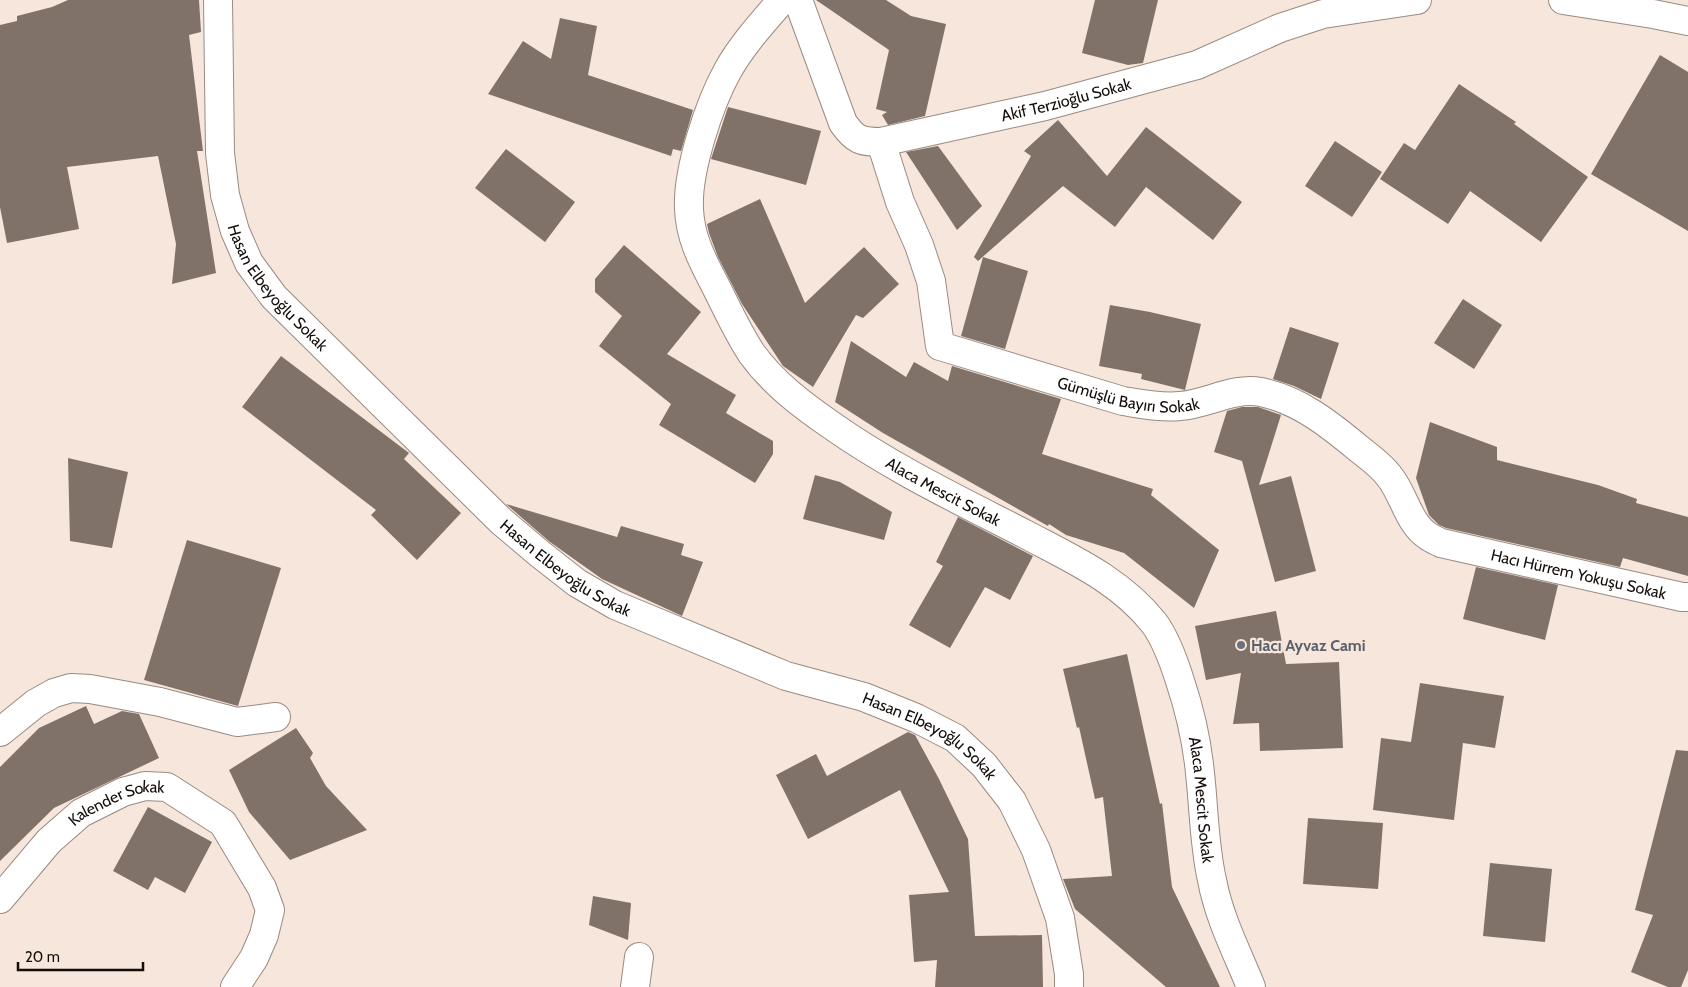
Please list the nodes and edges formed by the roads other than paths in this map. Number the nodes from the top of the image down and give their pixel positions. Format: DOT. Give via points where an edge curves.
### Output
graph roads {
  1 [pos="218,0"];
  2 [pos="782,0"];
  3 [pos="798,0"];
  4 [pos="1416,0"];
  5 [pos="1563,0"];
  6 [pos="1688,21"];
  7 [pos="882,142"];
  8 [pos="1468,550"];
  9 [pos="1688,597"];
  10 [pos="276,717"];
  11 [pos="0,732"];
  12 [pos="0,899"];
  13 [pos="639,957"];
  14 [pos="235,987"];
  15 [pos="635,987"];
  16 [pos="1069,987"];
  17 [pos="1251,987"];
  1 -- 16 [label="street, Hasan Elbeyoğlu Sokak" via="220,153 225,195 235,231 250,263 274,297 501,521 577,583 615,605 786,676 864,697 954,738 984,765 1012,801 1036,850 1060,918"];
  2 -- 17 [label="street, Alaca Mescit Sokak" via="728,70 699,143 689,209 699,254 751,352 778,385 811,412 910,474 1083,564 1135,601 1156,627 1174,663 1193,727 1211,878 1220,914"];
  3 -- 7 [label="street, Akif Terzioğlu Sokak" via="843,123 852,136 865,142"];
  4 -- 7 [label="street, Akif Terzioğlu Sokak" via="1323,14 1280,28 1197,65 1045,106"];
  5 -- 6 [label="street"];
  7 -- 8 [label="street, Gümüşlü Bayırı Sokak" via="900,202 931,281 940,346 1123,402 1181,406 1236,391 1278,397 1328,423 1375,461 1398,489 1415,524 1426,536"];
  8 -- 9 [label="street, Hacı Hürrem Yokuşu Sokak"];
  10 -- 11 [label="street" via="238,722 160,702 71,688 36,703"];
  12 -- 14 [label="street, Kalender Sokak" via="49,840 81,813 123,792 145,786 167,787 224,823 262,888 270,910 254,958"];
  13 -- 15 [label="street"];
}
